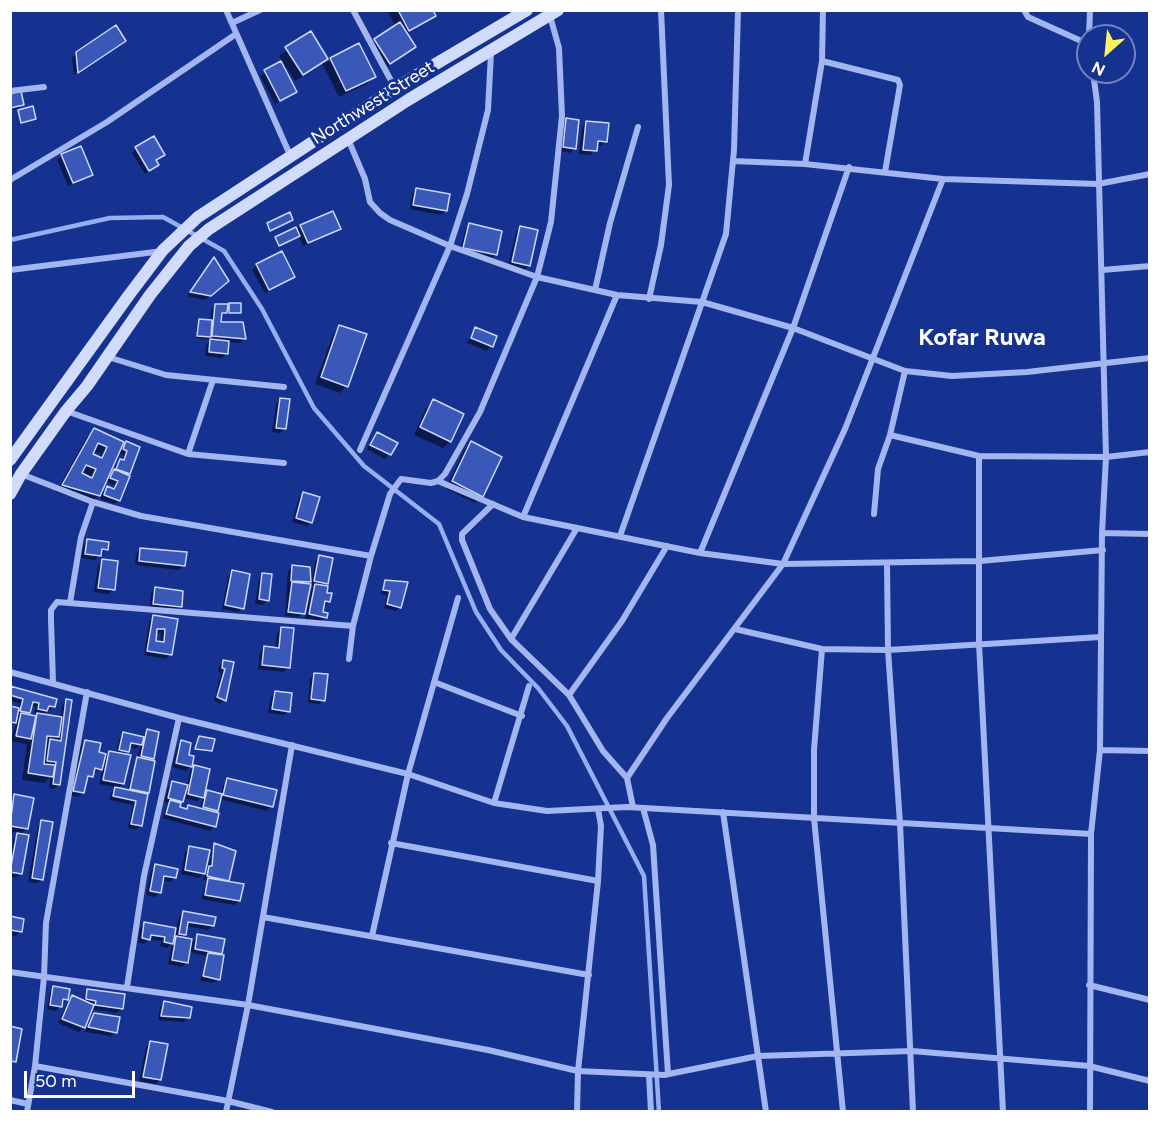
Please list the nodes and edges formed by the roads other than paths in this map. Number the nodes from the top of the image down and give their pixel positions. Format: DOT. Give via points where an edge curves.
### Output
graph roads {
  1 [pos="226,10"];
  2 [pos="260,10"];
  3 [pos="353,10"];
  4 [pos="527,10"];
  5 [pos="661,10"];
  6 [pos="738,10"];
  7 [pos="823,10"];
  8 [pos="1024,10"];
  9 [pos="554,13"];
  10 [pos="232,23"];
  11 [pos="236,33"];
  12 [pos="1076,39"];
  13 [pos="491,52"];
  14 [pos="822,61"];
  15 [pos="1095,84"];
  16 [pos="44,87"];
  17 [pos="395,88"];
  18 [pos="10,91"];
  19 [pos="638,127"];
  20 [pos="348,139"];
  21 [pos="291,155"];
  22 [pos="733,162"];
  23 [pos="805,164"];
  24 [pos="849,167"];
  25 [pos="885,172"];
  26 [pos="1149,174"];
  27 [pos="943,179"];
  28 [pos="10,180"];
  29 [pos="1098,184"];
  30 [pos="450,246"];
  31 [pos="163,250"];
  32 [pos="1149,266"];
  33 [pos="10,270"];
  34 [pos="1102,270"];
  35 [pos="537,277"];
  36 [pos="595,290"];
  37 [pos="617,295"];
  38 [pos="649,299"];
  39 [pos="702,302"];
  40 [pos="793,328"];
  41 [pos="108,357"];
  42 [pos="1149,358"];
  43 [pos="874,360"];
  44 [pos="1106,363"];
  45 [pos="905,371"];
  46 [pos="213,380"];
  47 [pos="284,387"];
  48 [pos="66,411"];
  49 [pos="890,435"];
  50 [pos="360,450"];
  51 [pos="1149,453"];
  52 [pos="188,454"];
  53 [pos="979,456"];
  54 [pos="1106,457"];
  55 [pos="10,460"];
  56 [pos="284,463"];
  57 [pos="21,474"];
  58 [pos="438,481"];
  59 [pos="10,494"];
  60 [pos="93,502"];
  61 [pos="493,504"];
  62 [pos="874,514"];
  63 [pos="523,516"];
  64 [pos="577,528"];
  65 [pos="1102,533"];
  66 [pos="1149,534"];
  67 [pos="620,536"];
  68 [pos="667,546"];
  69 [pos="1103,550"];
  70 [pos="700,553"];
  71 [pos="371,556"];
  72 [pos="980,561"];
  73 [pos="783,564"];
  74 [pos="887,564"];
  75 [pos="458,598"];
  76 [pos="70,603"];
  77 [pos="353,626"];
  78 [pos="735,628"];
  79 [pos="1101,637"];
  80 [pos="511,639"];
  81 [pos="979,643"];
  82 [pos="822,649"];
  83 [pos="888,650"];
  84 [pos="349,659"];
  85 [pos="10,672"];
  86 [pos="434,682"];
  87 [pos="52,683"];
  88 [pos="529,686"];
  89 [pos="87,692"];
  90 [pos="569,695"];
  91 [pos="522,716"];
  92 [pos="179,718"];
  93 [pos="292,745"];
  94 [pos="1100,750"];
  95 [pos="1149,751"];
  96 [pos="408,774"];
  97 [pos="627,778"];
  98 [pos="494,802"];
  99 [pos="630,807"];
  100 [pos="643,808"];
  101 [pos="600,809"];
  102 [pos="723,812"];
  103 [pos="814,818"];
  104 [pos="900,823"];
  105 [pos="988,828"];
  106 [pos="1091,834"];
  107 [pos="391,843"];
  108 [pos="598,881"];
  109 [pos="263,917"];
  110 [pos="372,936"];
  111 [pos="10,972"];
  112 [pos="589,975"];
  113 [pos="44,977"];
  114 [pos="1089,985"];
  115 [pos="127,987"];
  116 [pos="1149,1000"];
  117 [pos="248,1005"];
  118 [pos="912,1051"];
  119 [pos="839,1052"];
  120 [pos="758,1056"];
  121 [pos="999,1059"];
  122 [pos="35,1066"];
  123 [pos="1089,1066"];
  124 [pos="578,1071"];
  125 [pos="666,1074"];
  126 [pos="650,1075"];
  127 [pos="1149,1080"];
  128 [pos="10,1100"];
  129 [pos="228,1101"];
  130 [pos="28,1104"];
  131 [pos="27,1112"];
  132 [pos="226,1112"];
  133 [pos="272,1112"];
  134 [pos="577,1112"];
  135 [pos="651,1112"];
  136 [pos="766,1112"];
  137 [pos="843,1112"];
  138 [pos="913,1112"];
  139 [pos="1002,1112"];
  140 [pos="1090,1112"];
  1 -- 10 [label="street"];
  2 -- 10 [label="street"];
  3 -- 17 [label="street"];
  4 -- 17 [label="main road, Northwest Street"];
  5 -- 38 [label="street" via="669,185"];
  6 -- 22 [label="street"];
  7 -- 14 [label="street"];
  8 -- 12 [label="street" via="1028,17"];
  9 -- 13 [label="main road, Northwest Street"];
  9 -- 35 [label="street" via="562,116 551,222"];
  10 -- 11 [label="street"];
  11 -- 21 [label="street"];
  11 -- 28 [label="street" via="106,122"];
  13 -- 20 [label="main road, Northwest Street"];
  13 -- 30 [label="street" via="491,83 479,151"];
  14 -- 23 [label="street"];
  14 -- 25 [label="street" via="898,80"];
  15 -- 29 [label="street"];
  16 -- 18 [label="street"];
  17 -- 21 [label="main road, Northwest Street"];
  19 -- 36 [label="street"];
  20 -- 30 [label="street" via="370,202 380,213"];
  20 -- 41 [label="main road, Northwest Street" via="189,246"];
  21 -- 31 [label="main road, Northwest Street" via="198,217"];
  22 -- 23 [label="street"];
  22 -- 39 [label="street" via="726,234"];
  23 -- 24 [label="street"];
  24 -- 25 [label="street"];
  24 -- 40 [label="street"];
  25 -- 27 [label="street"];
  26 -- 29 [label="street"];
  27 -- 29 [label="street"];
  27 -- 43 [label="street"];
  29 -- 34 [label="street"];
  30 -- 35 [label="street"];
  30 -- 50 [label="street"];
  31 -- 33 [label="street"];
  31 -- 55 [label="main road, Northwest Street"];
  32 -- 34 [label="street"];
  34 -- 44 [label="street"];
  35 -- 36 [label="street"];
  35 -- 58 [label="street" via="480,412"];
  36 -- 37 [label="street"];
  37 -- 38 [label="street"];
  37 -- 63 [label="street"];
  38 -- 39 [label="street"];
  39 -- 40 [label="street"];
  39 -- 67 [label="street"];
  40 -- 43 [label="street"];
  40 -- 70 [label="street"];
  41 -- 46 [label="street" via="166,375"];
  41 -- 48 [label="main road, Northwest Street"];
  42 -- 44 [label="street"];
  43 -- 45 [label="street"];
  43 -- 73 [label="street"];
  44 -- 45 [label="street" via="972,375"];
  44 -- 54 [label="street"];
  45 -- 49 [label="street"];
  46 -- 47 [label="street"];
  46 -- 52 [label="street"];
  48 -- 52 [label="street"];
  48 -- 57 [label="main road, Northwest Street"];
  49 -- 53 [label="street"];
  49 -- 62 [label="street" via="878,469"];
  51 -- 54 [label="street"];
  52 -- 56 [label="street"];
  53 -- 54 [label="street"];
  53 -- 72 [label="street"];
  54 -- 65 [label="street"];
  57 -- 59 [label="main road, Northwest Street"];
  57 -- 60 [label="street"];
  58 -- 61 [label="street"];
  58 -- 71 [label="street" via="406,477 398,482 390,494"];
  60 -- 71 [label="street" via="141,516"];
  60 -- 76 [label="street" via="81,537"];
  61 -- 63 [label="street"];
  61 -- 80 [label="street" via="462,534 462,540 490,609"];
  63 -- 64 [label="street"];
  64 -- 67 [label="street"];
  64 -- 80 [label="street"];
  65 -- 66 [label="street"];
  65 -- 69 [label="street"];
  67 -- 68 [label="street"];
  68 -- 70 [label="street"];
  68 -- 90 [label="street" via="622,621"];
  69 -- 72 [label="street"];
  69 -- 79 [label="street"];
  70 -- 73 [label="street"];
  71 -- 77 [label="street"];
  72 -- 74 [label="street"];
  72 -- 81 [label="street"];
  73 -- 74 [label="street"];
  73 -- 78 [label="street"];
  74 -- 83 [label="street"];
  75 -- 86 [label="street"];
  76 -- 77 [label="street"];
  76 -- 87 [label="street" via="57,603 51,610"];
  77 -- 84 [label="street"];
  78 -- 82 [label="street"];
  78 -- 97 [label="street"];
  79 -- 81 [label="street"];
  79 -- 94 [label="street"];
  80 -- 90 [label="street"];
  81 -- 83 [label="street"];
  81 -- 105 [label="street"];
  82 -- 83 [label="street"];
  82 -- 103 [label="street" via="814,750"];
  83 -- 104 [label="street"];
  85 -- 87 [label="street"];
  86 -- 91 [label="street"];
  86 -- 96 [label="street"];
  87 -- 89 [label="street"];
  88 -- 91 [label="street"];
  89 -- 92 [label="street"];
  89 -- 113 [label="street" via="46,923"];
  90 -- 97 [label="street" via="603,751"];
  91 -- 98 [label="street"];
  92 -- 93 [label="street"];
  92 -- 115 [label="street" via="144,876"];
  93 -- 96 [label="street"];
  93 -- 109 [label="street"];
  94 -- 95 [label="street"];
  94 -- 106 [label="street"];
  96 -- 98 [label="street"];
  96 -- 107 [label="street"];
  97 -- 99 [label="street"];
  98 -- 101 [label="street" via="547,811"];
  99 -- 100 [label="street"];
  99 -- 101 [label="street"];
  100 -- 102 [label="street"];
  100 -- 125 [label="street" via="653,844"];
  101 -- 108 [label="street"];
  102 -- 103 [label="street"];
  102 -- 120 [label="street"];
  103 -- 104 [label="street"];
  103 -- 119 [label="street"];
  104 -- 105 [label="street"];
  104 -- 118 [label="street"];
  105 -- 106 [label="street"];
  105 -- 121 [label="street"];
  106 -- 114 [label="street"];
  107 -- 108 [label="street"];
  107 -- 110 [label="street"];
  108 -- 112 [label="street"];
  109 -- 110 [label="street"];
  109 -- 117 [label="street"];
  110 -- 112 [label="street"];
  111 -- 113 [label="street"];
  112 -- 124 [label="street"];
  113 -- 115 [label="street"];
  113 -- 122 [label="street"];
  114 -- 116 [label="street"];
  114 -- 123 [label="street"];
  115 -- 117 [label="street"];
  117 -- 124 [label="street"];
  117 -- 129 [label="street"];
  118 -- 119 [label="street"];
  118 -- 121 [label="street"];
  118 -- 138 [label="street"];
  119 -- 120 [label="street"];
  119 -- 137 [label="street"];
  120 -- 125 [label="street"];
  120 -- 136 [label="street"];
  121 -- 123 [label="street"];
  121 -- 139 [label="street"];
  122 -- 129 [label="street"];
  122 -- 130 [label="street"];
  123 -- 127 [label="street"];
  123 -- 140 [label="street"];
  124 -- 126 [label="street"];
  124 -- 134 [label="street"];
  125 -- 126 [label="street"];
  126 -- 135 [label="street"];
  128 -- 130 [label="street"];
  129 -- 132 [label="street"];
  129 -- 133 [label="street"];
  130 -- 131 [label="street"];
}
